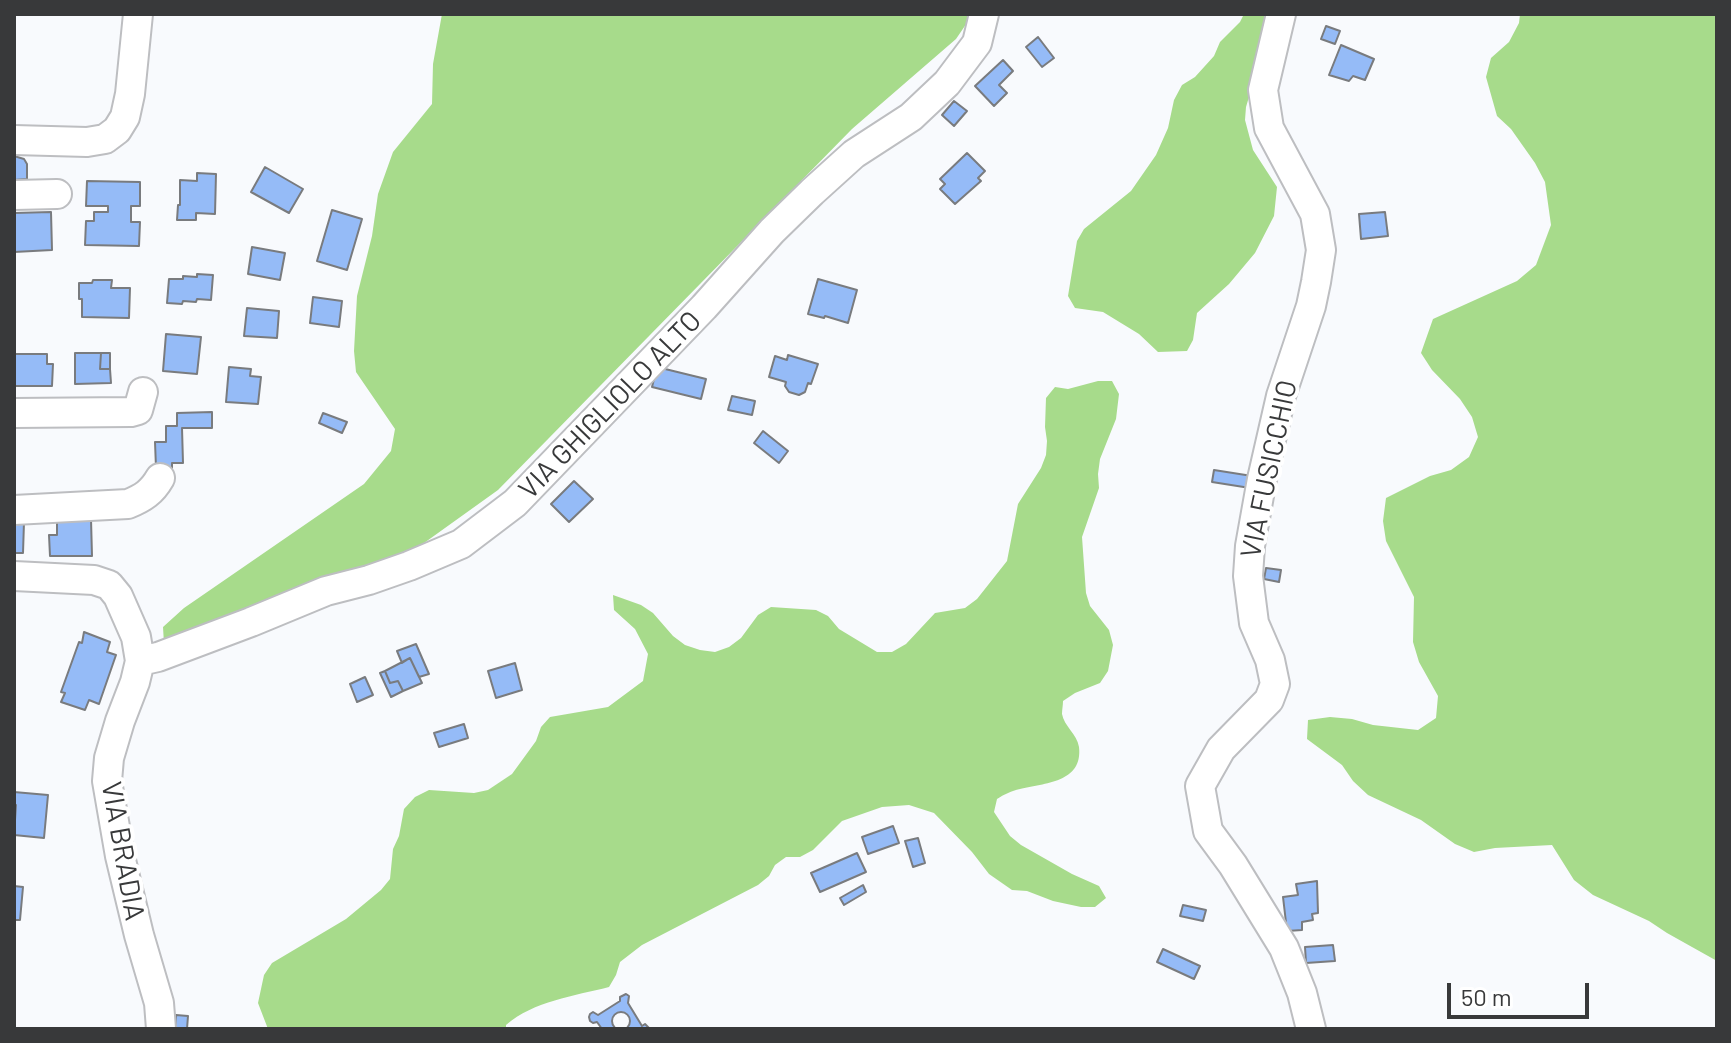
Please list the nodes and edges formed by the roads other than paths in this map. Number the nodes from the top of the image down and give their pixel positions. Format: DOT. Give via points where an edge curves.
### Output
graph roads {
  1 [pos="138,14"];
  2 [pos="984,14"];
  3 [pos="1281,14"];
  4 [pos="14,140"];
  5 [pos="57,194"];
  6 [pos="14,195"];
  7 [pos="143,392"];
  8 [pos="14,413"];
  9 [pos="160,478"];
  10 [pos="14,510"];
  11 [pos="14,576"];
  12 [pos="140,661"];
  13 [pos="161,1029"];
  14 [pos="1311,1029"];
  1 -- 4 [label="street" via="130,94 117,130 87,142"];
  2 -- 12 [label="street, VIA GHIGLIOLO ALTO" via="977,43 947,83 812,192 515,503 461,544 409,566 326,591"];
  3 -- 14 [label="street, VIA FUSICCHIO" via="1263,90 1269,128 1315,214 1321,250 1311,306 1281,396 1250,546 1254,623 1275,684 1269,700 1221,749 1200,786 1208,831 1284,948"];
  5 -- 6 [label="street"];
  7 -- 8 [label="street" via="138,410 131,412"];
  9 -- 10 [label="street" via="145,497 128,504"];
  11 -- 12 [label="street" via="109,585 136,637"];
  12 -- 13 [label="street, VIA BRADIA" via="109,758 107,781"];
}
